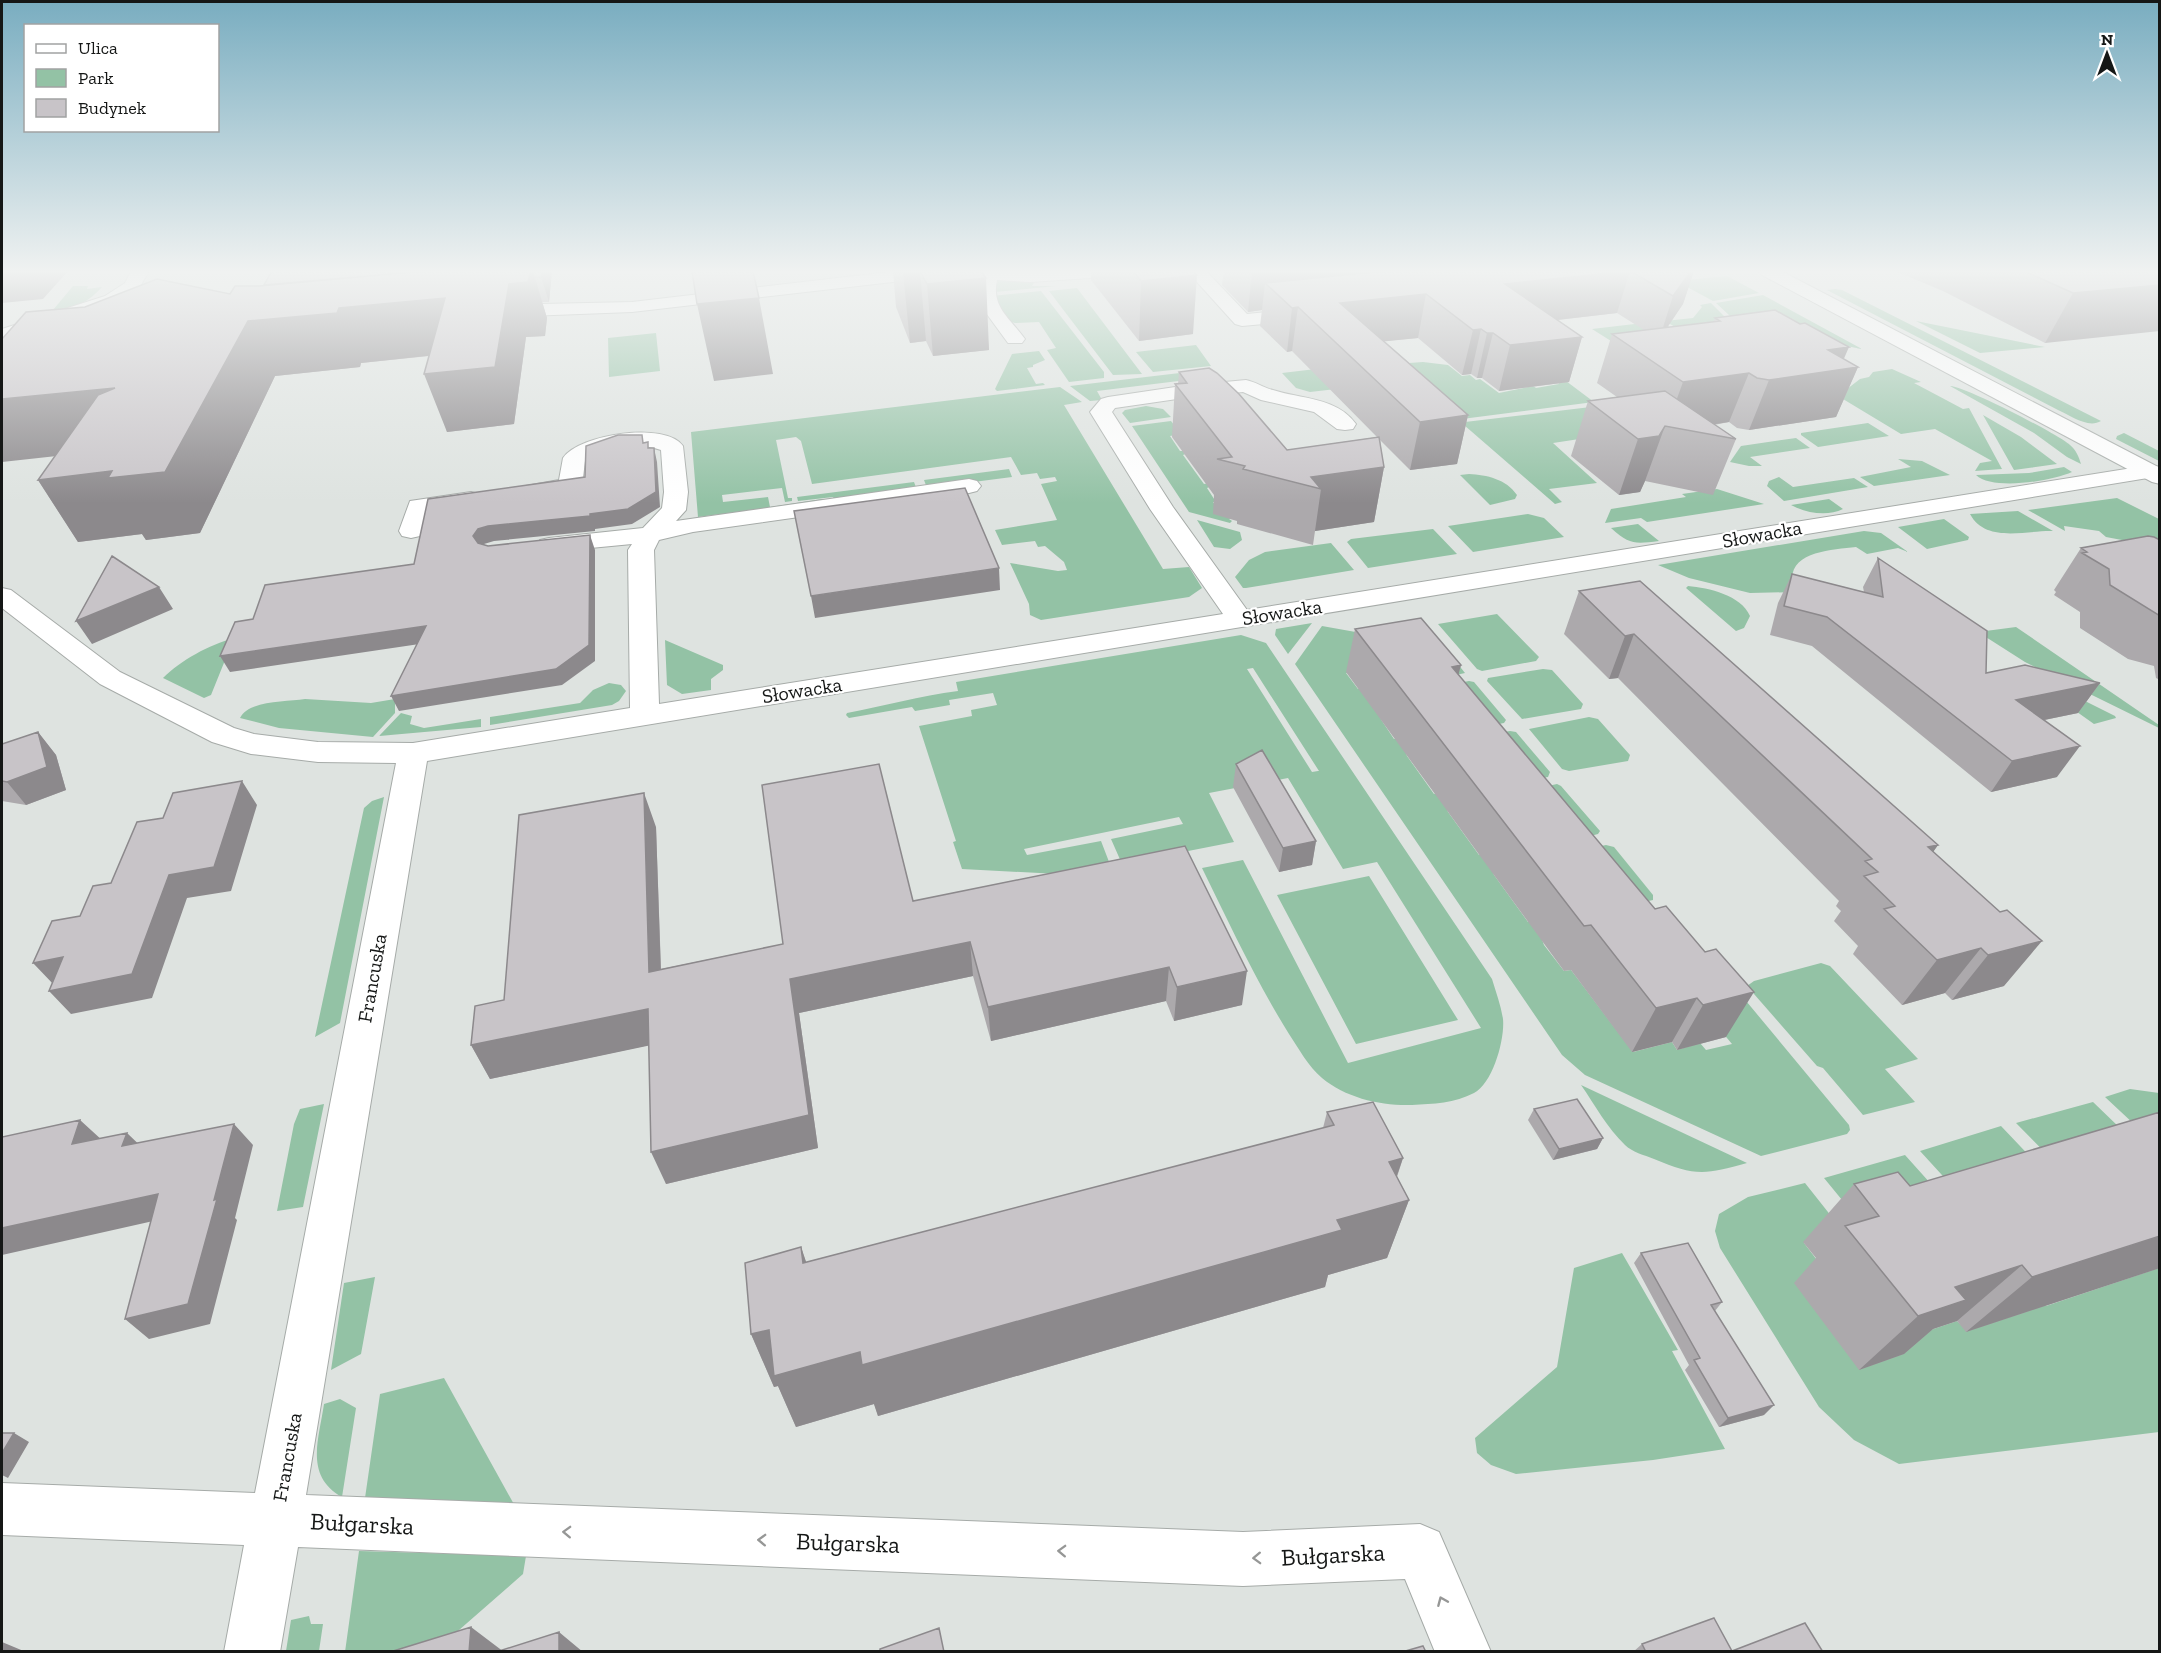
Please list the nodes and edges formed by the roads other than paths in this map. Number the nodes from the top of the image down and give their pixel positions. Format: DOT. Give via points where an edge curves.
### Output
graph roads {
  1 [pos="1915,348"];
  2 [pos="1182,392"];
  3 [pos="1206,408"];
  4 [pos="1345,424"];
  5 [pos="2155,474"];
  6 [pos="969,486"];
  7 [pos="411,531"];
  8 [pos="650,535"];
  9 [pos="527,548"];
  10 [pos="2,596"];
  11 [pos="1240,618"];
  12 [pos="645,716"];
  13 [pos="413,753"];
  14 [pos="2,1509"];
  15 [pos="275,1519"];
  16 [pos="252,1652"];
  17 [pos="1463,1652"];
  1 -- 5 [label="street"];
  2 -- 3 [label="street"];
  2 -- 4 [label="street" via="1246,386 1268,396 1321,408"];
  2 -- 11 [label="street" via="1108,403 1101,412 1162,509"];
  5 -- 11 [label="street, Słowacka"];
  6 -- 8 [label="street" via="693,525"];
  7 -- 8 [label="street" via="418,506 570,486 574,458 585,450 606,443 656,439 672,446 676,492 674,510"];
  8 -- 9 [label="street"];
  8 -- 12 [label="street" via="641,550"];
  10 -- 13 [label="street" via="110,678 223,735 251,744 318,752"];
  11 -- 12 [label="street, Słowacka"];
  12 -- 13 [label="street, Słowacka"];
  13 -- 15 [label="street, Francuska"];
  14 -- 15 [label="street, Bułgarska"];
  15 -- 16 [label="street, Francuska"];
  17 -- 15 [label="street, Bułgarska, one-way" via="1420,1551 1243,1558"];
}
